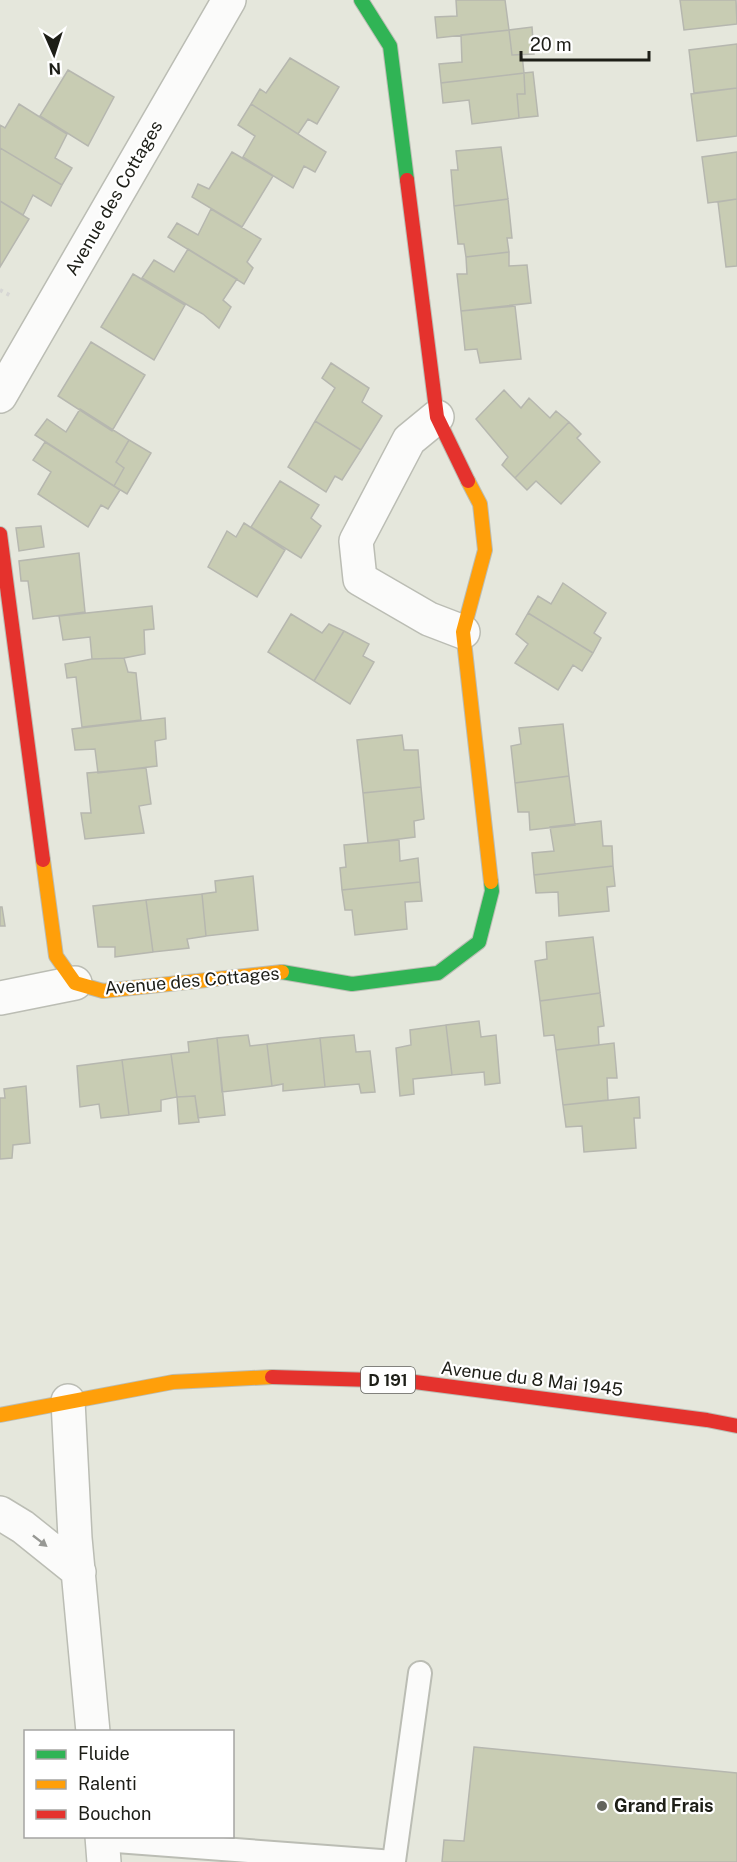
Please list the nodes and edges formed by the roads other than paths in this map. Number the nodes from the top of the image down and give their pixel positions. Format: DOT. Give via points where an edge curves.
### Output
graph roads {
  1 [pos="229,0"];
  2 [pos="361,0"];
  3 [pos="0,396"];
  4 [pos="437,417"];
  5 [pos="0,534"];
  6 [pos="463,632"];
  7 [pos="75,982"];
  8 [pos="0,998"];
  9 [pos="68,1401"];
  10 [pos="0,1415"];
  11 [pos="737,1415"];
  12 [pos="707,1420"];
  13 [pos="737,1426"];
  14 [pos="737,1437"];
  15 [pos="0,1513"];
  16 [pos="79,1572"];
  17 [pos="420,1673"];
  18 [pos="93,1730"];
  19 [pos="103,1846"];
  20 [pos="394,1862"];
  1 -- 3 [label="street, Avenue des Cottages"];
  2 -- 4 [label="street, Avenue des Cottages" via="390,46"];
  4 -- 6 [label="street, Avenue des Cottages" via="480,504 485,550"];
  4 -- 6 [label="street" via="409,440 356,541 360,579 429,619"];
  5 -- 7 [label="street" via="56,956"];
  6 -- 7 [label="street, Avenue des Cottages" via="492,891 479,942 438,974 352,984 284,972 103,991"];
  7 -- 8 [label="street"];
  9 -- 10 [label="street, Avenue du 8 Mai 1945 / D 191"];
  9 -- 12 [label="street, Avenue du 8 Mai 1945 / D 191" via="173,1382 273,1377 407,1381"];
  9 -- 16 [label="street"];
  11 -- 12 [label="lane"];
  12 -- 13 [label="street, Avenue du 8 Mai 1945 / D 191"];
  12 -- 14 [label="lane"];
  15 -- 16 [label="street, one-way"];
  16 -- 18 [label="street"];
  17 -- 20 [label="lane"];
  19 -- 20 [label="lane"];
}
